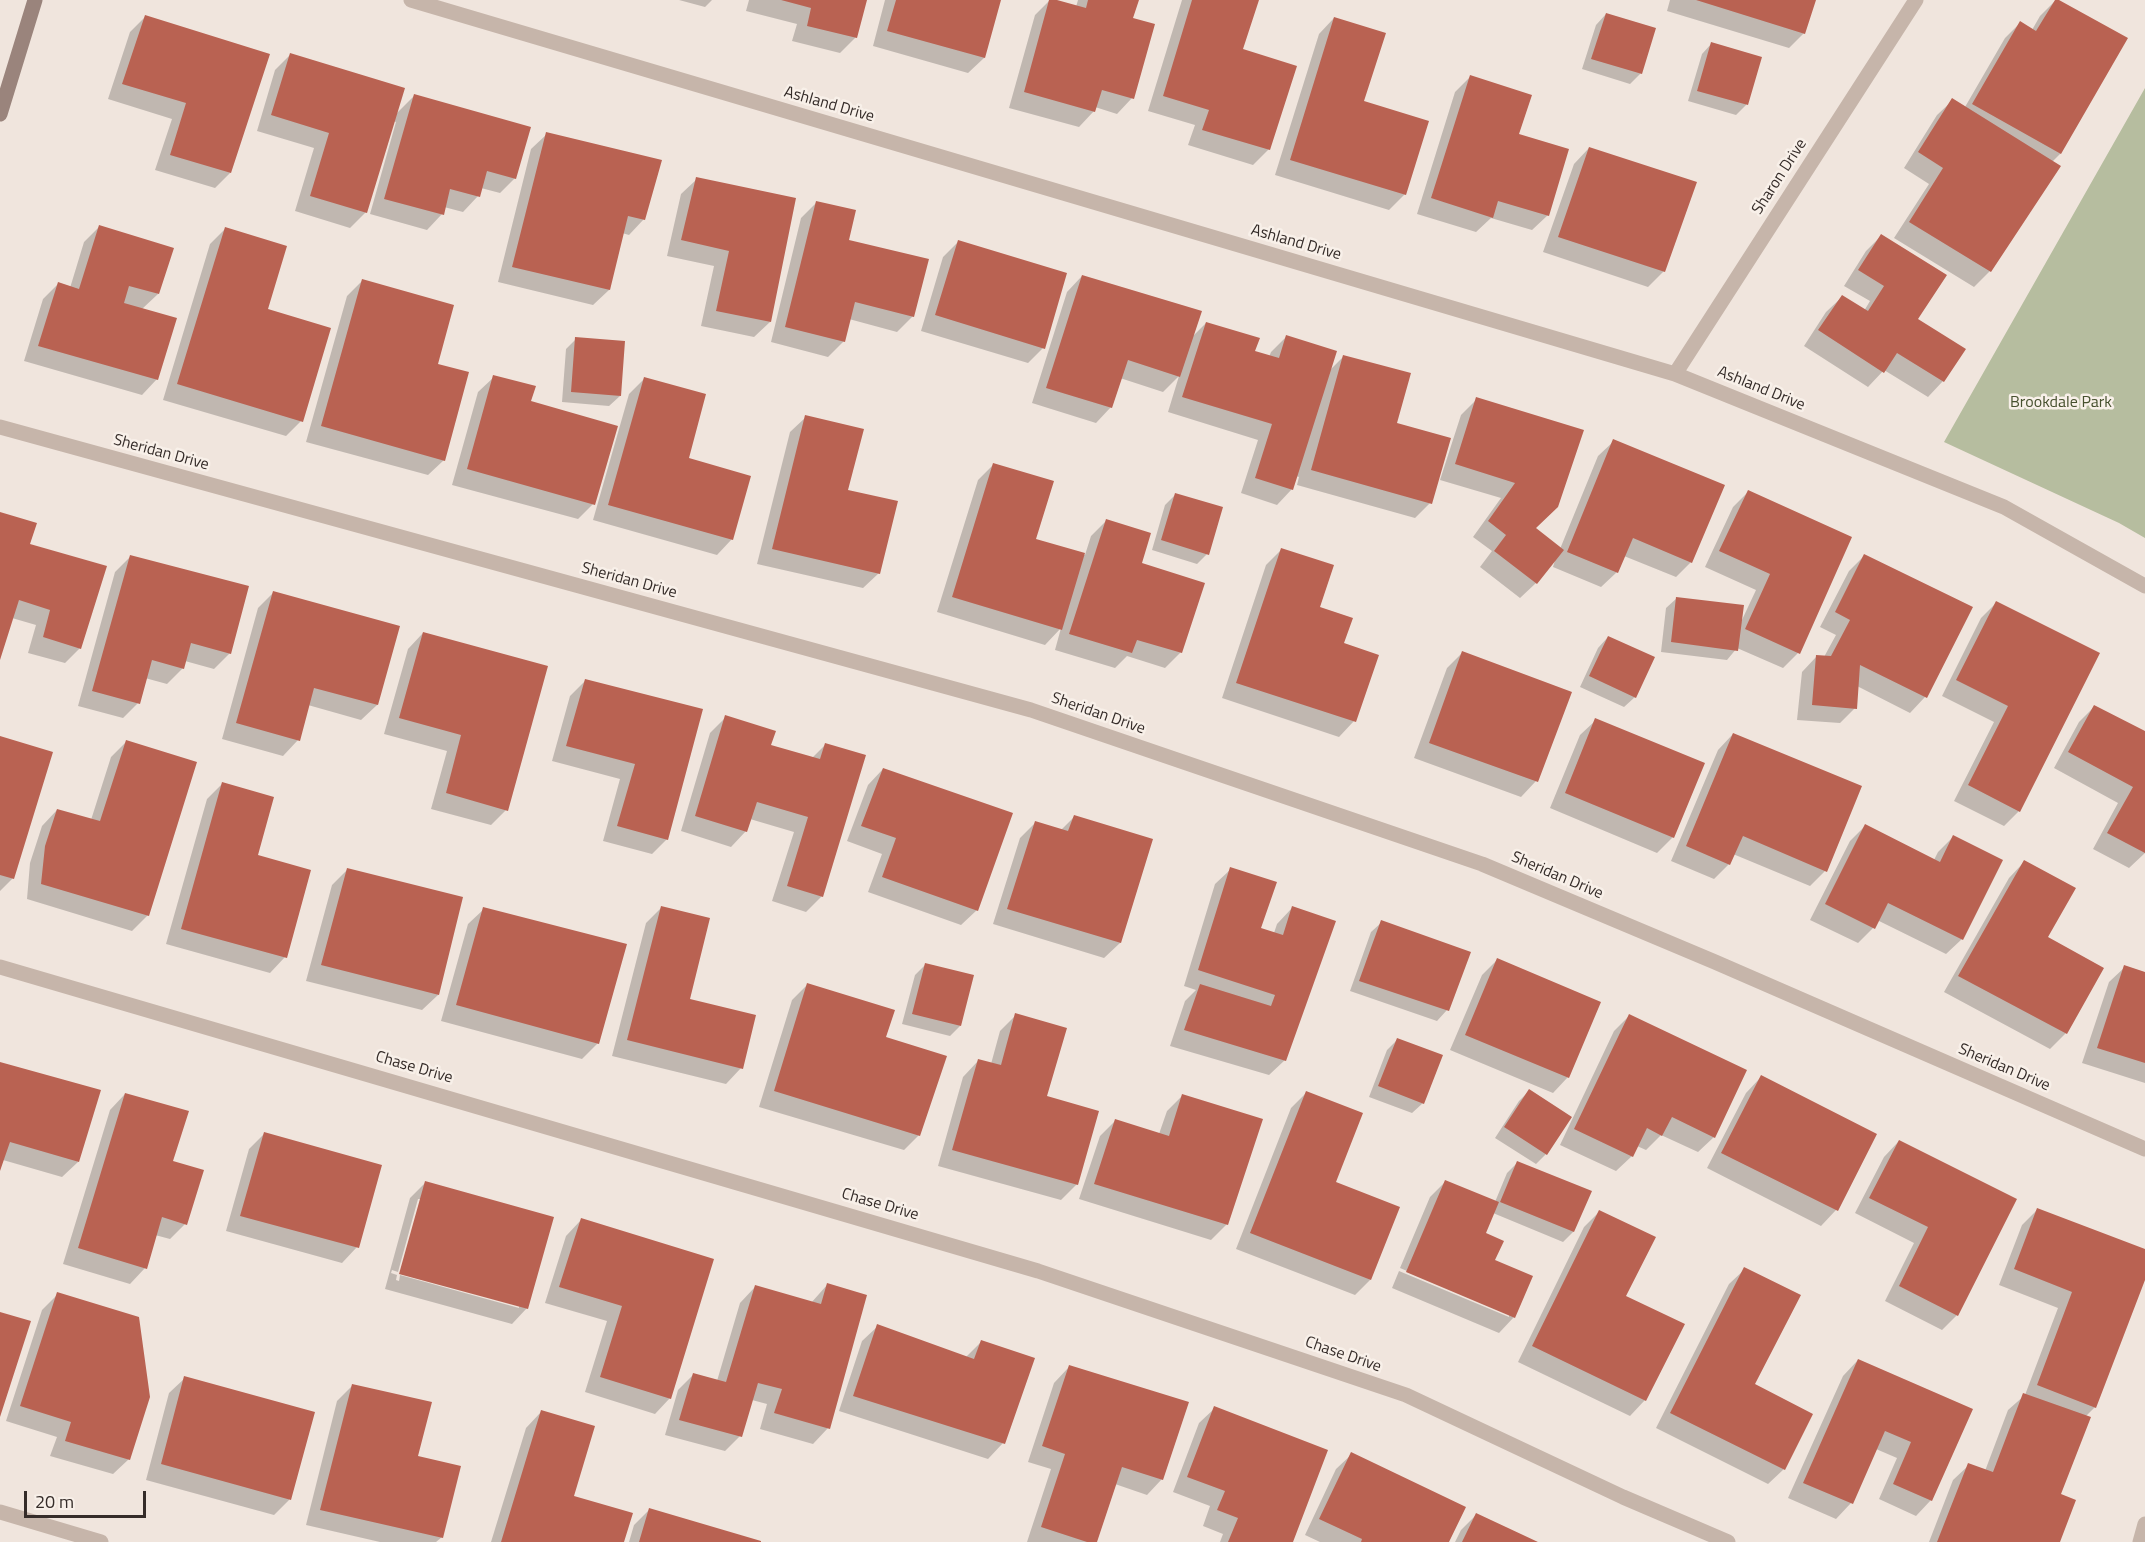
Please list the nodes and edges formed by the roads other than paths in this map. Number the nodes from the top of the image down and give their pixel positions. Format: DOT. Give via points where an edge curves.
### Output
graph roads {
  1 [pos="35,0"];
  2 [pos="411,0"];
  3 [pos="1916,0"];
  4 [pos="0,114"];
  5 [pos="1675,374"];
  6 [pos="0,427"];
  7 [pos="2145,586"];
  8 [pos="0,967"];
  9 [pos="2145,1149"];
  10 [pos="0,1512"];
  11 [pos="2145,1524"];
  12 [pos="101,1542"];
  13 [pos="1728,1542"];
  14 [pos="2139,1542"];
  1 -- 4 [label="main road"];
  2 -- 5 [label="street, Ashland Drive"];
  3 -- 5 [label="street, Sharon Drive"];
  5 -- 7 [label="street, Ashland Drive" via="2004,507"];
  6 -- 9 [label="street, Sheridan Drive" via="1043,714 1482,864"];
  8 -- 13 [label="street, Chase Drive" via="1038,1270 1406,1395"];
  10 -- 12 [label="street"];
  11 -- 14 [label="street"];
}
